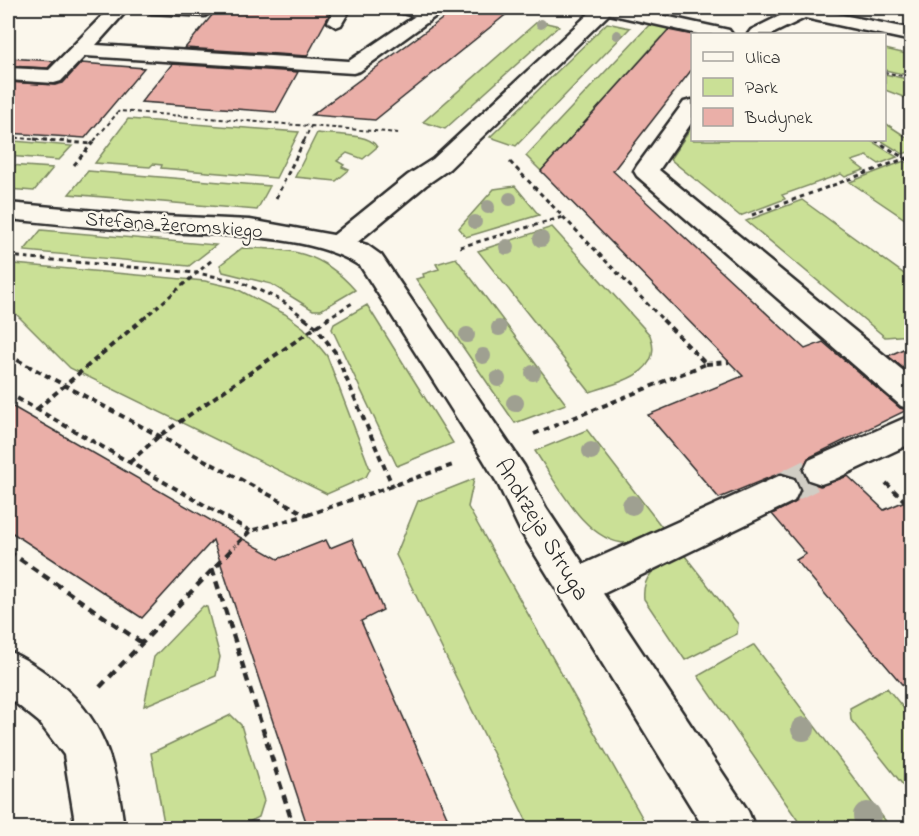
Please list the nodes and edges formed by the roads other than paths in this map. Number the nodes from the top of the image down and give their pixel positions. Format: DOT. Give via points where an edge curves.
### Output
graph roads {
  1 [pos="120,8"];
  2 [pos="151,8"];
  3 [pos="343,8"];
  4 [pos="400,8"];
  5 [pos="605,8"];
  6 [pos="205,11"];
  7 [pos="433,11"];
  8 [pos="336,22"];
  9 [pos="718,33"];
  10 [pos="760,33"];
  11 [pos="912,35"];
  12 [pos="82,50"];
  13 [pos="8,74"];
  14 [pos="691,110"];
  15 [pos="8,211"];
  16 [pos="339,244"];
  17 [pos="912,397"];
  18 [pos="912,428"];
  19 [pos="821,470"];
  20 [pos="781,490"];
  21 [pos="576,587"];
  22 [pos="8,672"];
  23 [pos="100,828"];
  24 [pos="731,828"];
  1 -- 12 [label="street"];
  2 -- 6 [label="lane"];
  3 -- 8 [label="lane"];
  4 -- 7 [label="lane"];
  5 -- 9 [label="street"];
  5 -- 16 [label="street" via="441,164"];
  7 -- 12 [label="street" via="353,67"];
  10 -- 11 [label="street" via="804,12"];
  12 -- 13 [label="street" via="54,77"];
  14 -- 17 [label="street" via="646,171"];
  15 -- 16 [label="street, Stefana Żeromskiego" via="250,228"];
  16 -- 21 [label="street, Andrzeja Struga" via="364,256 378,270 507,467 533,519"];
  18 -- 19 [label="street"];
  20 -- 21 [label="street"];
  21 -- 24 [label="street, Andrzeja Struga"];
  22 -- 23 [label="street" via="54,705 87,754"];
}
